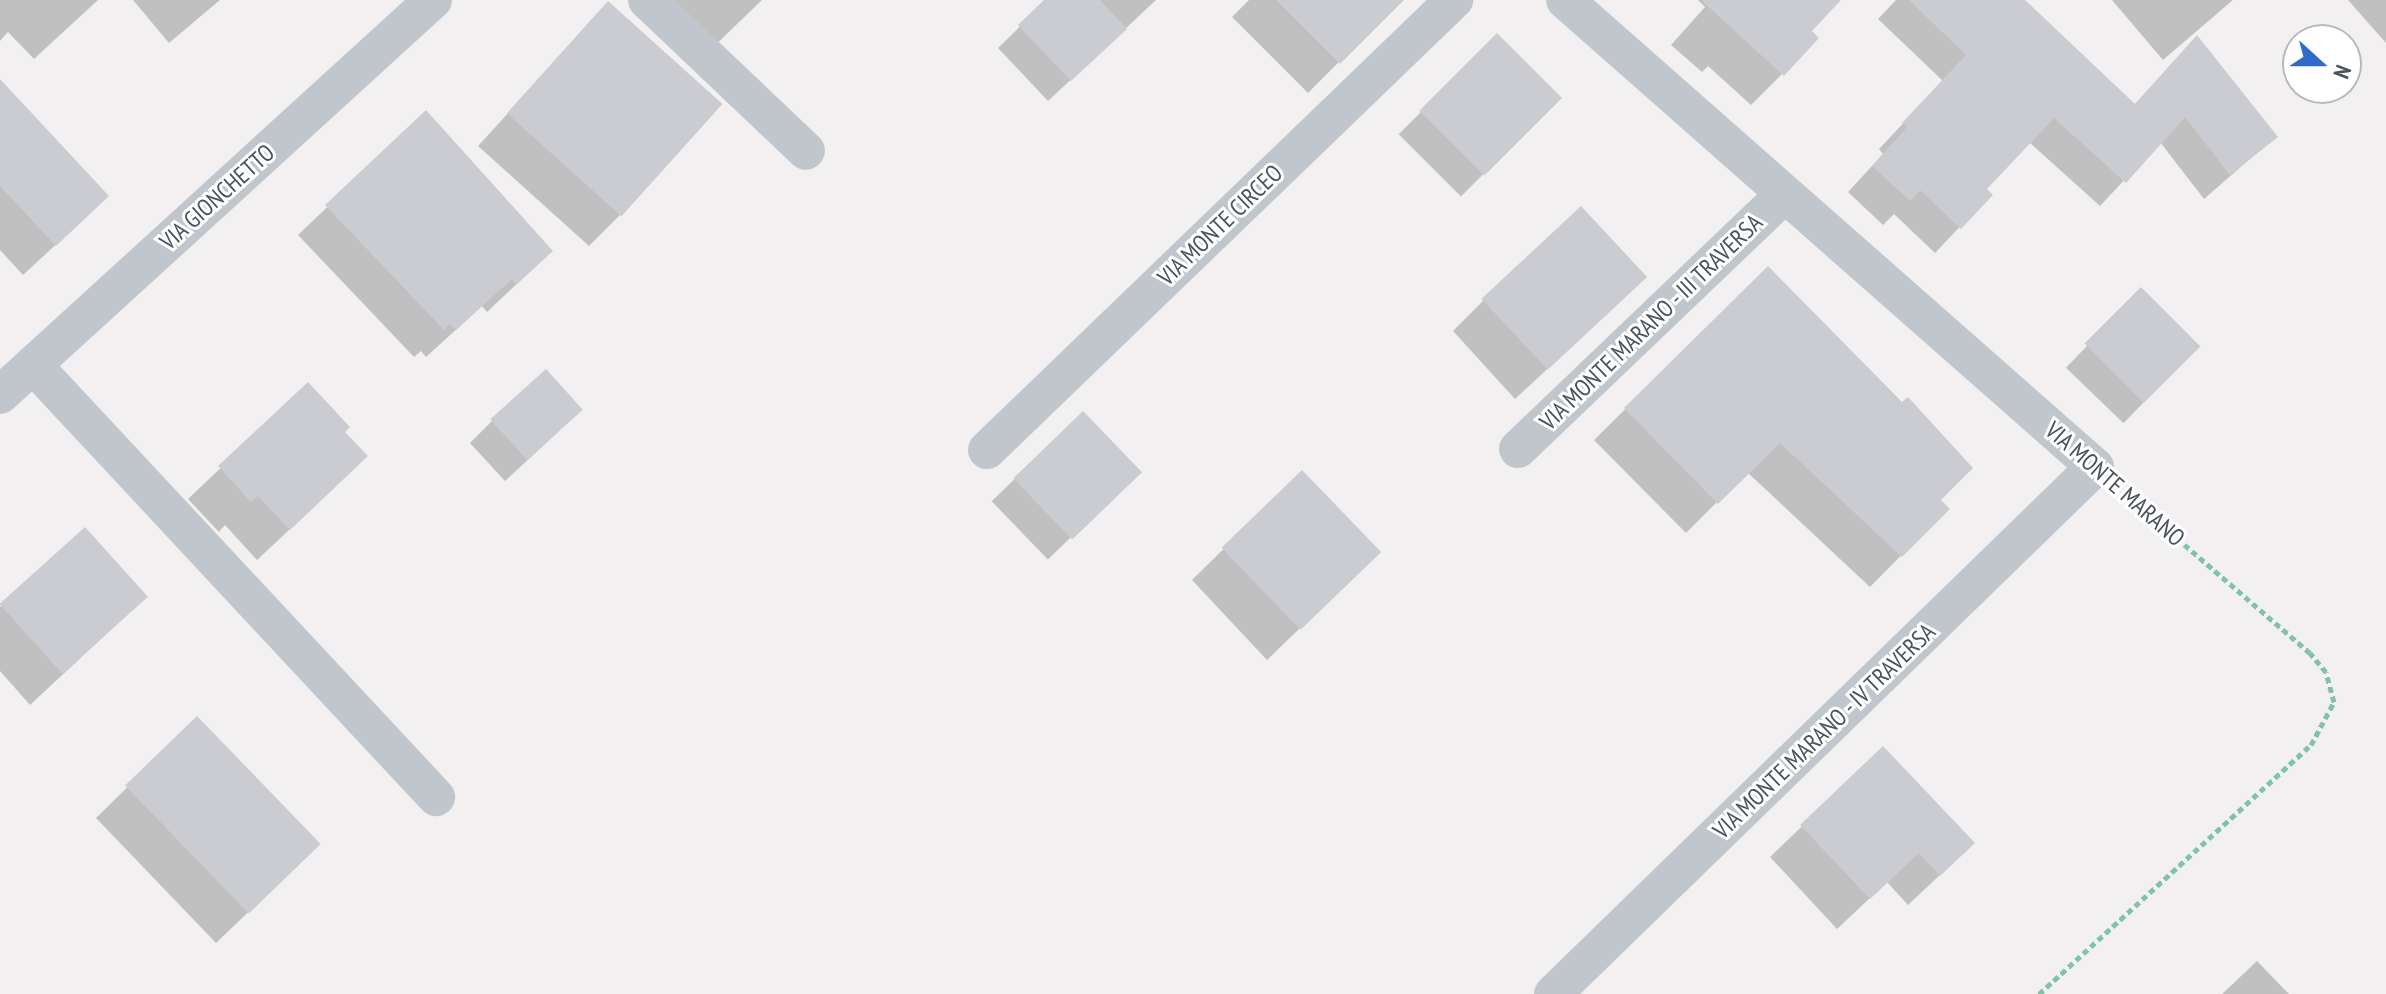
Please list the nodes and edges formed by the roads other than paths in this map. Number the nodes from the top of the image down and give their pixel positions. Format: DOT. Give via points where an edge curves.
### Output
graph roads {
  1 [pos="433,0"];
  2 [pos="647,0"];
  3 [pos="1454,0"];
  4 [pos="1565,0"];
  5 [pos="806,151"];
  6 [pos="1785,194"];
  7 [pos="33,365"];
  8 [pos="0,395"];
  9 [pos="1518,449"];
  10 [pos="987,450"];
  11 [pos="2095,467"];
  12 [pos="436,797"];
  13 [pos="1553,994"];
  1 -- 7 [label="street, VIA GIONCHETTO"];
  2 -- 5 [label="street"];
  3 -- 10 [label="street, VIA MONTE CIRCEO"];
  4 -- 6 [label="street, VIA MONTE MARANO"];
  6 -- 9 [label="street, VIA MONTE MARANO - III TRAVERSA"];
  6 -- 11 [label="street, VIA MONTE MARANO"];
  7 -- 8 [label="street, VIA GIONCHETTO"];
  7 -- 12 [label="street"];
  11 -- 13 [label="street, VIA MONTE MARANO - IV TRAVERSA"];
}
